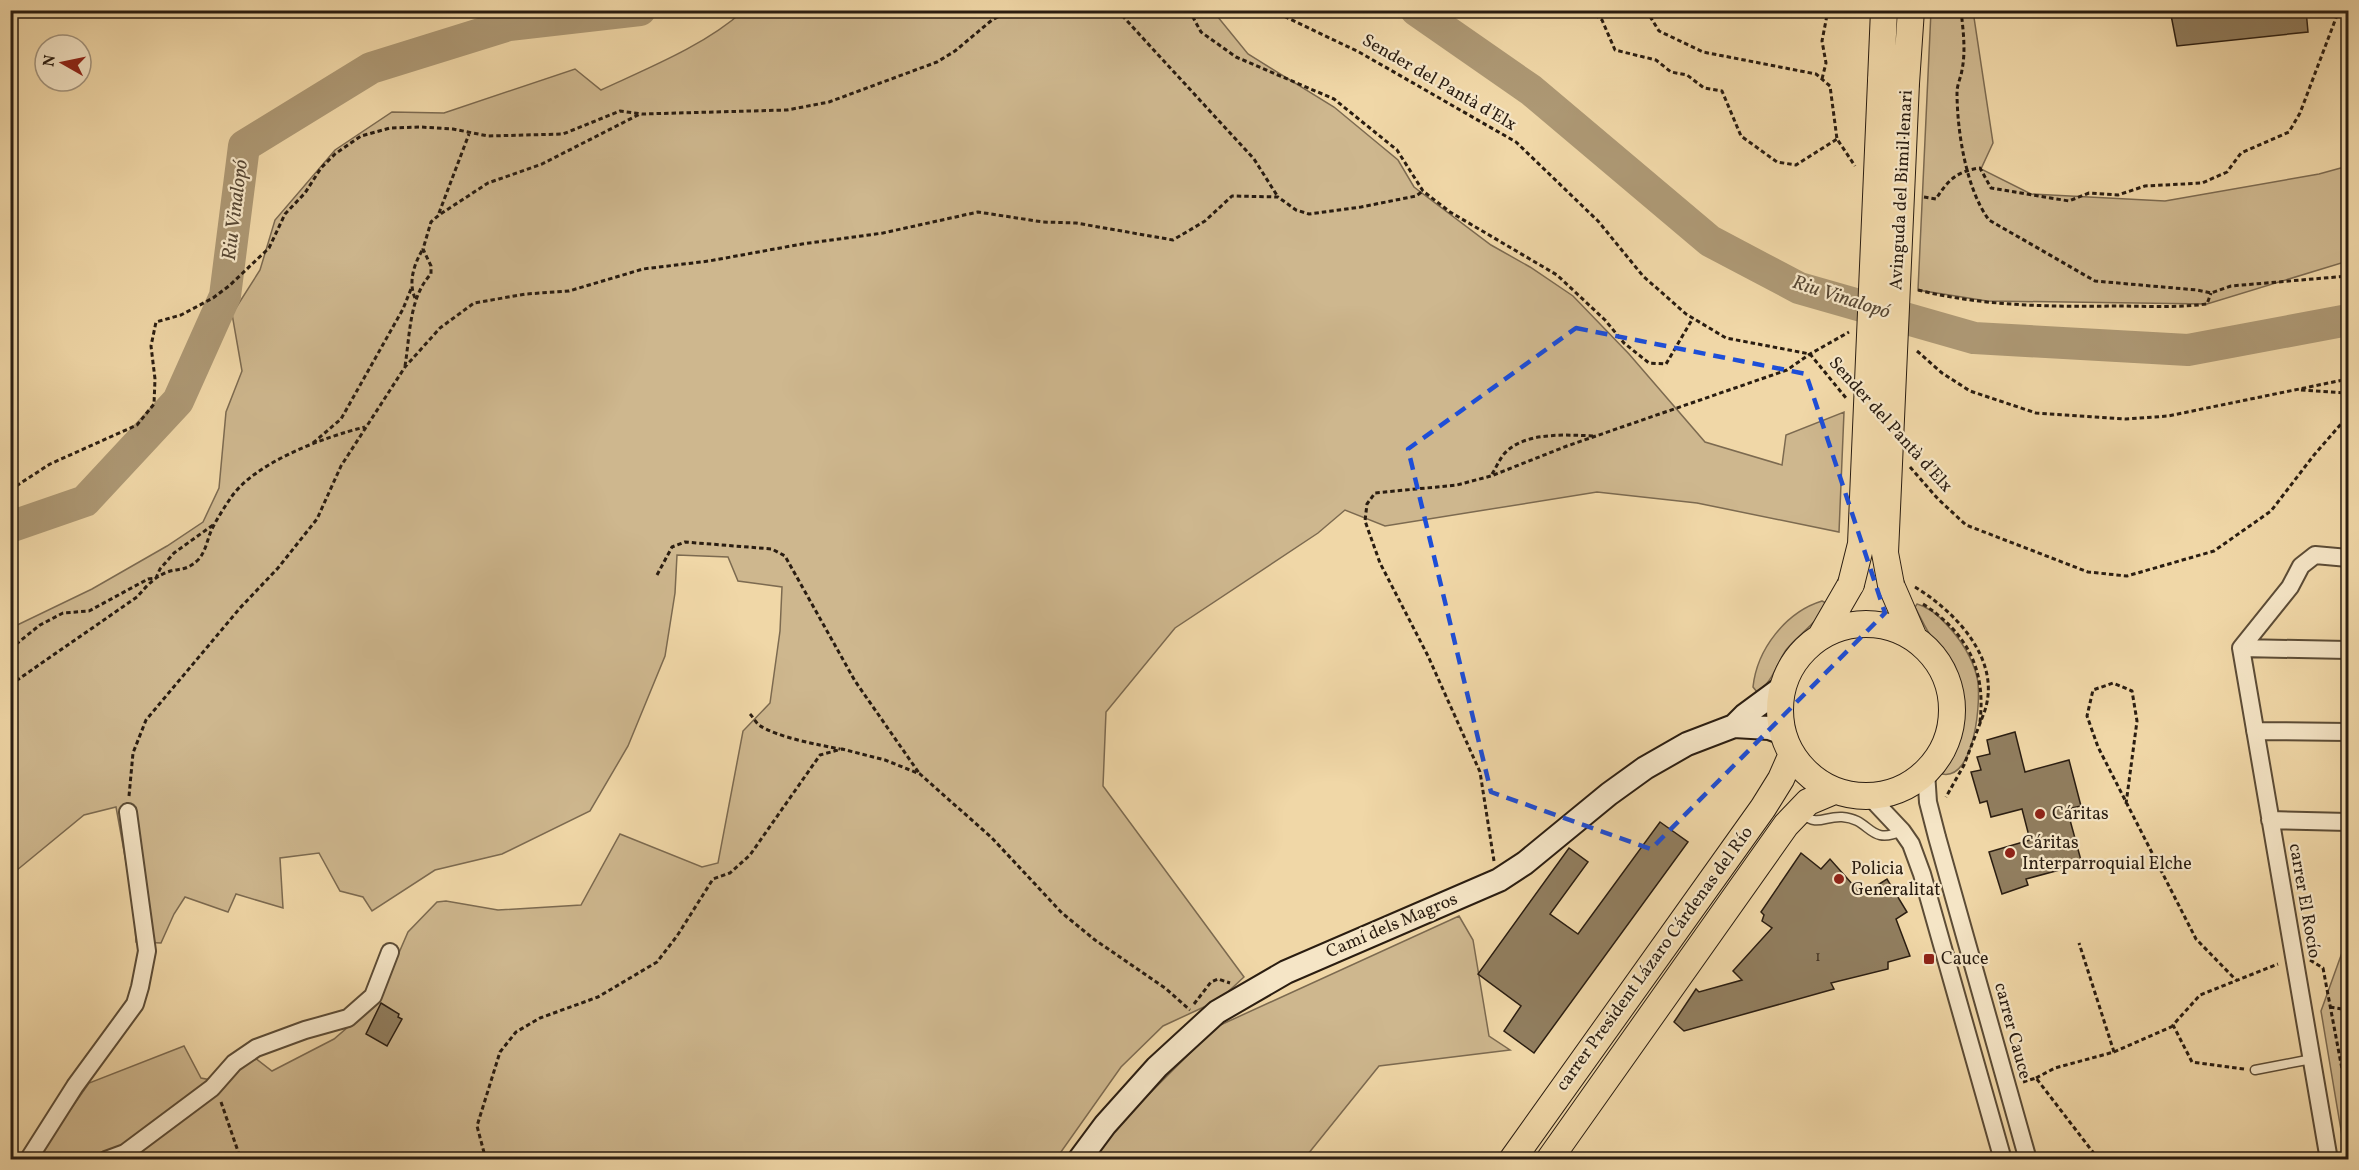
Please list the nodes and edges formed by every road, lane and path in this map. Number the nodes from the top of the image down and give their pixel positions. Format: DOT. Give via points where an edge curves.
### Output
graph roads {
  1 [pos="1021,10"];
  2 [pos="1117,10"];
  3 [pos="1189,10"];
  4 [pos="1271,10"];
  5 [pos="1589,10"];
  6 [pos="1646,10"];
  7 [pos="1828,10"];
  8 [pos="1884,10"];
  9 [pos="1911,10"];
  10 [pos="1961,10"];
  11 [pos="2339,10"];
  12 [pos="1822,79"];
  13 [pos="642,114"];
  14 [pos="469,134"];
  15 [pos="1837,139"];
  16 [pos="1856,168"];
  17 [pos="1968,170"];
  18 [pos="1423,191"];
  19 [pos="1278,197"];
  20 [pos="1924,197"];
  21 [pos="439,215"];
  22 [pos="423,249"];
  23 [pos="2349,276"];
  24 [pos="411,289"];
  25 [pos="1918,290"];
  26 [pos="2211,293"];
  27 [pos="416,299"];
  28 [pos="1693,318"];
  29 [pos="1854,330"];
  30 [pos="1915,350"];
  31 [pos="1810,354"];
  32 [pos="405,367"];
  33 [pos="2349,379"];
  34 [pos="2296,390"];
  35 [pos="2349,393"];
  36 [pos="1848,400"];
  37 [pos="2349,416"];
  38 [pos="367,426"];
  39 [pos="1597,436"];
  40 [pos="308,447"];
  41 [pos="1904,460"];
  42 [pos="1491,476"];
  43 [pos="10,490"];
  44 [pos="214,524"];
  45 [pos="2349,558"];
  46 [pos="657,575"];
  47 [pos="156,578"];
  48 [pos="1900,584"];
  49 [pos="1918,600"];
  50 [pos="1821,636"];
  51 [pos="1914,638"];
  52 [pos="2241,648"];
  53 [pos="10,649"];
  54 [pos="2349,650"];
  55 [pos="10,685"];
  56 [pos="1783,687"];
  57 [pos="750,714"];
  58 [pos="1734,726"];
  59 [pos="1979,727"];
  60 [pos="2255,731"];
  61 [pos="2349,732"];
  62 [pos="1787,744"];
  63 [pos="842,749"];
  64 [pos="1926,772"];
  65 [pos="920,774"];
  66 [pos="1834,791"];
  67 [pos="1870,797"];
  68 [pos="2126,804"];
  69 [pos="1947,806"];
  70 [pos="1798,811"];
  71 [pos="128,812"];
  72 [pos="2270,820"];
  73 [pos="2349,822"];
  74 [pos="1902,831"];
  75 [pos="1499,880"];
  76 [pos="2079,943"];
  77 [pos="390,952"];
  78 [pos="2294,958"];
  79 [pos="2236,980"];
  80 [pos="2331,1007"];
  81 [pos="2349,1010"];
  82 [pos="1206,1022"];
  83 [pos="2173,1025"];
  84 [pos="2114,1052"];
  85 [pos="2312,1059"];
  86 [pos="2255,1070"];
  87 [pos="2036,1078"];
  88 [pos="2007,1086"];
  89 [pos="212,1088"];
  90 [pos="2349,1101"];
  91 [pos="28,1160"];
  92 [pos="106,1160"];
  93 [pos="241,1160"];
  94 [pos="486,1160"];
  95 [pos="1079,1160"];
  96 [pos="1512,1160"];
  97 [pos="1549,1160"];
  98 [pos="2003,1160"];
  99 [pos="2028,1160"];
  100 [pos="2099,1160"];
  101 [pos="2329,1160"];
  1 -- 13 [label="path" via="992,20 937,62 829,102 787,110"];
  2 -- 19 [label="path" via="1254,159"];
  3 -- 18 [label="path" via="1202,32 1236,57 1334,99 1398,150"];
  4 -- 28 [label="path, Sender del Pantà d'Elx" via="1359,52 1516,142 1598,221 1643,276"];
  5 -- 15 [label="path" via="1602,20 1615,50 1656,60 1671,72 1688,75 1704,88 1722,92 1741,136 1777,162 1797,165"];
  6 -- 12 [label="path" via="1659,31 1702,52 1816,74"];
  7 -- 12 [label="path" via="1822,41 1826,63"];
  8 -- 50 [label="main road, Avinguda del Bimil·lenari, bridge" via="1861,544 1851,584"];
  9 -- 48 [label="main road, Avinguda del Bimil·lenari, bridge" via="1885,553"];
  10 -- 17 [label="path" via="1965,42 1957,90"];
  11 -- 17 [label="path" via="2289,132 2241,153 2227,172 2202,183 2145,186 2118,195 2089,193 2068,201 1992,188 1980,168"];
  12 -- 15 [label="path" via="1830,86"];
  13 -- 14 [label="path" via="620,111 563,134"];
  13 -- 21 [label="path" via="542,164 488,183"];
  14 -- 21 [label="path"];
  14 -- 43 [label="path" via="453,129 390,128 362,136 335,154 285,214 269,248 229,286 181,315 156,322 151,346 154,404 137,425 50,464"];
  15 -- 16 [label="path"];
  17 -- 20 [label="path" via="1948,181 1936,199"];
  17 -- 26 [label="path" via="1979,206 1989,220 2094,281"];
  18 -- 19 [label="path" via="1416,196 1309,214"];
  18 -- 28 [label="path" via="1450,212 1557,275 1624,343 1650,363 1666,364"];
  19 -- 32 [label="path" via="1232,196 1205,221 1173,240 1076,223 978,212 883,233 643,270 570,291 474,303 440,328"];
  21 -- 22 [label="path" via="431,222"];
  22 -- 24 [label="path" via="415,262"];
  22 -- 27 [label="path" via="431,274 421,284"];
  23 -- 26 [label="path" via="2231,286"];
  24 -- 27 [label="path"];
  24 -- 40 [label="path" via="341,418"];
  25 -- 26 [label="path" via="1987,302 2074,307 2207,304"];
  27 -- 32 [label="path"];
  28 -- 31 [label="path, Sender del Pantà d'Elx" via="1726,338"];
  29 -- 31 [label="path"];
  30 -- 34 [label="path" via="1970,391 2036,413 2126,419 2168,416"];
  31 -- 36 [label="path, Sender del Pantà d'Elx"];
  31 -- 39 [label="path" via="1787,370"];
  32 -- 38 [label="path"];
  33 -- 34 [label="path"];
  34 -- 35 [label="path"];
  37 -- 41 [label="path, Sender del Pantà d'Elx" via="2271,511 2214,551 2127,576 2088,572 1966,525 1938,500"];
  38 -- 40 [label="path"];
  38 -- 71 [label="path" via="341,466 317,519 146,720 133,753"];
  39 -- 42 [label="path"];
  39 -- 42 [label="path" via="1562,434 1529,439 1505,452"];
  40 -- 44 [label="path" via="263,467 237,489"];
  42 -- 75 [label="path" via="1457,485 1375,493 1366,504 1365,521 1380,563 1428,656 1480,772"];
  44 -- 47 [label="path" via="174,554"];
  44 -- 47 [label="path" via="206,548 197,560 182,571 166,572"];
  45 -- 52 [label="street" via="2315,555 2301,566"];
  46 -- 65 [label="path" via="672,547 685,542 772,549 785,556 855,681"];
  47 -- 53 [label="path" via="88,611 63,613"];
  47 -- 55 [label="path" via="137,597"];
  48 -- 51 [label="main road, Avinguda del Bimil·lenari"];
  48 -- 59 [label="path" via="1932,598 1959,621 1981,656 1988,694"];
  49 -- 59 [label="path" via="1948,622 1968,647 1982,693"];
  50 -- 51 [label="main road" via="1847,626 1875,624"];
  50 -- 56 [label="main road" via="1797,658"];
  51 -- 64 [label="main road" via="1941,668 1952,706 1945,746"];
  52 -- 54 [label="street"];
  52 -- 60 [label="street, carrer El Rocío"];
  56 -- 58 [label="street, Camí dels Magros"];
  56 -- 62 [label="main road" via="1780,702"];
  57 -- 63 [label="path" via="758,725 780,734 808,744"];
  58 -- 62 [label="street, Camí dels Magros" via="1769,728"];
  58 -- 75 [label="street, Camí dels Magros" via="1688,744 1645,768"];
  59 -- 69 [label="path" via="1964,765 1946,795"];
  60 -- 61 [label="street"];
  60 -- 72 [label="street, carrer El Rocío"];
  62 -- 66 [label="main road" via="1810,776"];
  62 -- 96 [label="main road, carrer President Lázaro Cárdenas del Río" via="1781,780"];
  63 -- 65 [label="path"];
  63 -- 94 [label="path" via="820,755 750,855 730,873 713,879 657,962 598,997 540,1018 516,1032 500,1052 477,1126"];
  64 -- 67 [label="main road" via="1906,787"];
  64 -- 88 [label="street, carrer Cauce" via="1932,819"];
  65 -- 82 [label="path" via="992,838 1062,913"];
  66 -- 67 [label="main road"];
  66 -- 70 [label="main road, carrer President Lázaro Cárdenas del Río" via="1808,802"];
  67 -- 74 [label="street"];
  68 -- 68 [label="path" via="2087,716 2093,690 2113,683 2132,691 2137,721"];
  68 -- 79 [label="path" via="2196,939"];
  70 -- 74 [label="lane" via="1816,822 1839,816 1849,818 1882,837"];
  70 -- 97 [label="main road, carrer President Lázaro Cárdenas del Río"];
  71 -- 91 [label="street" via="147,951 140,987 135,1004 75,1086"];
  72 -- 73 [label="street"];
  72 -- 78 [label="street, carrer El Rocío"];
  74 -- 98 [label="street" via="1922,874"];
  75 -- 82 [label="street, Camí dels Magros" via="1286,972"];
  76 -- 84 [label="path"];
  77 -- 89 [label="street" via="373,996 348,1018 256,1048 234,1063"];
  78 -- 79 [label="path"];
  78 -- 80 [label="path" via="2314,960 2323,968"];
  78 -- 85 [label="street, carrer El Rocío"];
  79 -- 83 [label="path" via="2200,994"];
  80 -- 81 [label="path"];
  80 -- 90 [label="path"];
  82 -- 95 [label="street, Camí dels Magros" via="1157,1067"];
  83 -- 84 [label="path"];
  83 -- 86 [label="path" via="2192,1062"];
  84 -- 87 [label="path" via="2055,1068"];
  85 -- 86 [label="lane"];
  85 -- 101 [label="street, carrer El Rocío"];
  87 -- 88 [label="path"];
  87 -- 100 [label="path"];
  88 -- 99 [label="street, carrer Cauce"];
  89 -- 92 [label="street" via="125,1153"];
  89 -- 93 [label="path" via="222,1103"];
}
